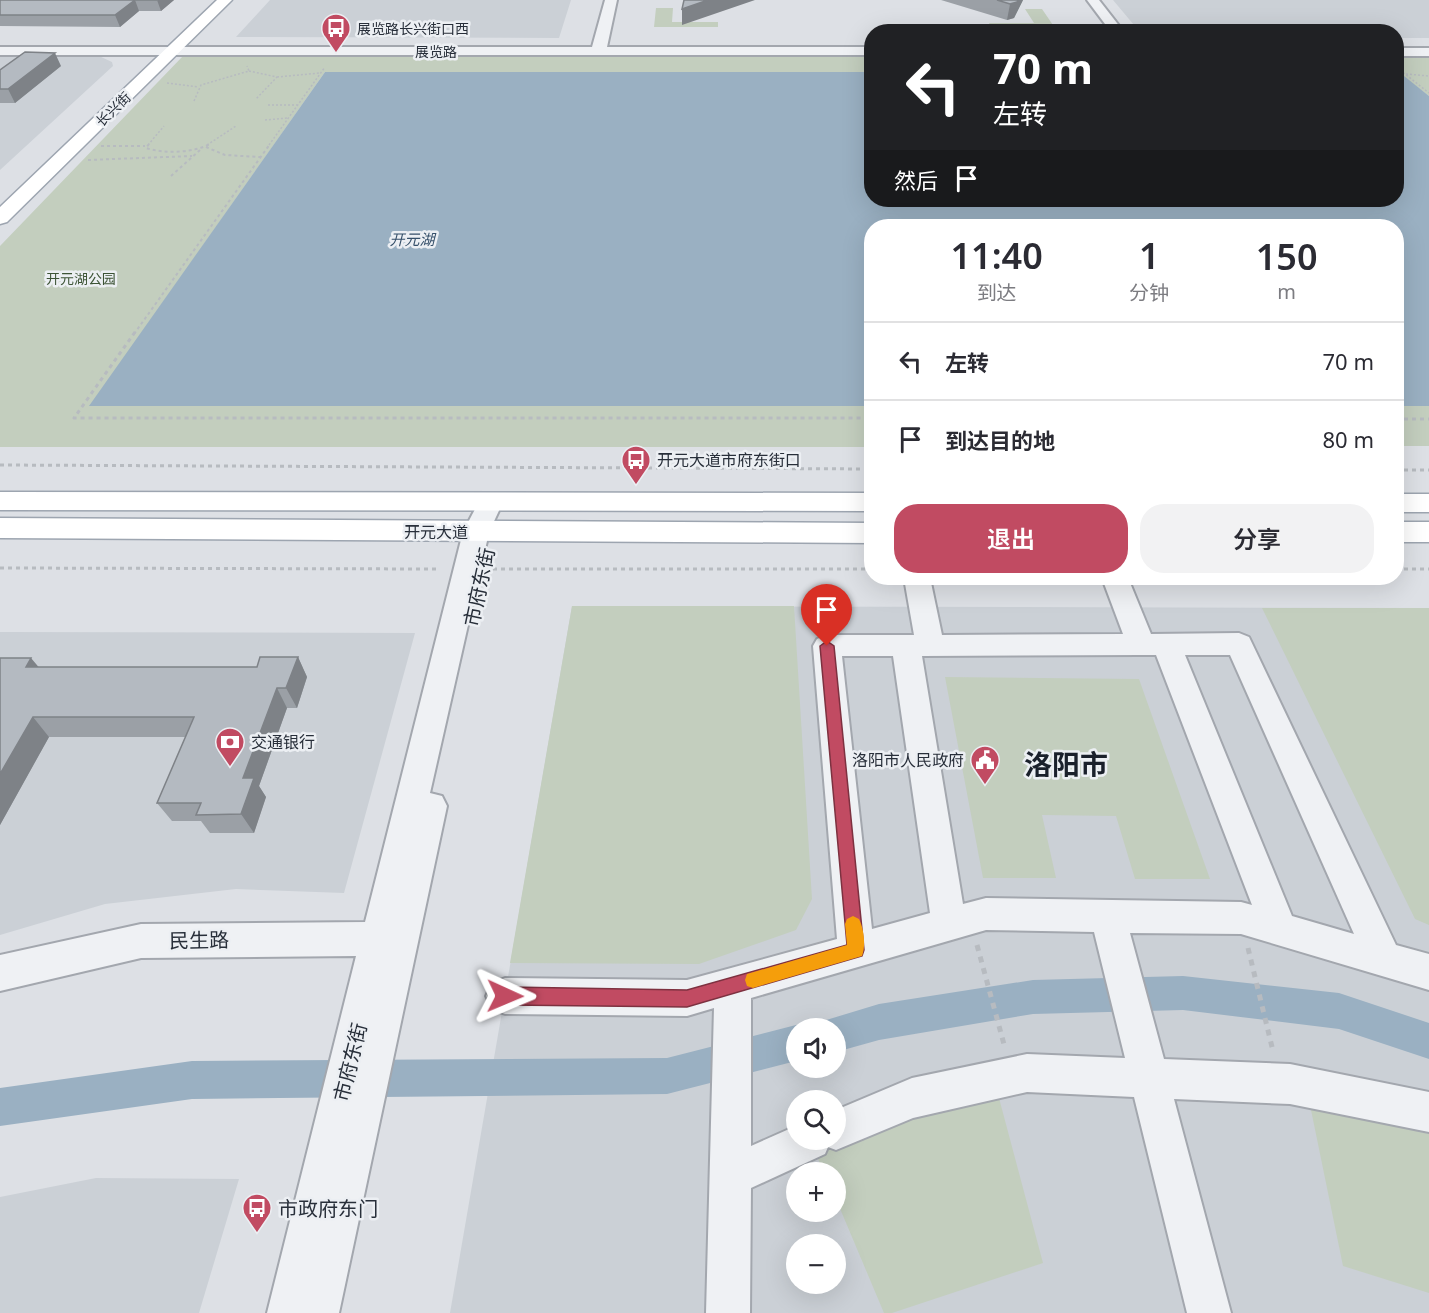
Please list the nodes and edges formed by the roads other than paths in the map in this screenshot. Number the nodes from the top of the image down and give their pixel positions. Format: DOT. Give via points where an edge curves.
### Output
graph roads {
  1 [pos="215,0"];
  2 [pos="225,0"];
  3 [pos="602,0"];
  4 [pos="611,0"];
  5 [pos="1084,0"];
  6 [pos="1093,0"];
  7 [pos="1103,24"];
  8 [pos="1112,24"];
  9 [pos="0,45"];
  10 [pos="864,46"];
  11 [pos="596,47"];
  12 [pos="1404,47"];
  13 [pos="1429,47"];
  14 [pos="170,48"];
  15 [pos="0,51"];
  16 [pos="864,51"];
  17 [pos="1404,52"];
  18 [pos="1429,52"];
  19 [pos="0,204"];
  20 [pos="0,218"];
  21 [pos="0,501"];
  22 [pos="864,502"];
  23 [pos="1404,503"];
  24 [pos="1429,503"];
  25 [pos="486,522"];
  26 [pos="0,528"];
  27 [pos="1404,532"];
  28 [pos="1429,532"];
  29 [pos="864,533"];
  30 [pos="917,585"];
  31 [pos="1119,585"];
  32 [pos="1153,644"];
  33 [pos="918,645"];
  34 [pos="1109,921"];
  35 [pos="1279,928"];
  36 [pos="962,930"];
  37 [pos="391,940"];
  38 [pos="856,950"];
  39 [pos="1384,959"];
  40 [pos="1429,972"];
  41 [pos="0,973"];
  42 [pos="733,987"];
  43 [pos="505,996"];
  44 [pos="1148,1073"];
  45 [pos="1429,1112"];
  46 [pos="846,1126"];
  47 [pos="786,1146"];
  48 [pos="338,1160"];
  49 [pos="730,1160"];
  50 [pos="290,1313"];
  51 [pos="317,1313"];
  52 [pos="728,1313"];
  53 [pos="1209,1313"];
  1 -- 14 [label="main road, 长兴街"];
  2 -- 14 [label="main road, 长兴街"];
  3 -- 11 [label="street"];
  4 -- 11 [label="street"];
  5 -- 7 [label="street"];
  6 -- 8 [label="street"];
  9 -- 14 [label="street, 展览路"];
  10 -- 11 [label="street, 展览路"];
  11 -- 14 [label="street, 展览路"];
  11 -- 16 [label="street, 展览路"];
  12 -- 13 [label="street"];
  14 -- 15 [label="street, 展览路"];
  14 -- 19 [label="main road, 长兴街"];
  14 -- 20 [label="main road, 长兴街"];
  17 -- 18 [label="street"];
  21 -- 25 [label="main road, 开元大道"];
  22 -- 25 [label="main road, 开元大道"];
  23 -- 24 [label="main road"];
  25 -- 26 [label="main road, 开元大道"];
  25 -- 29 [label="main road, 开元大道"];
  25 -- 37 [label="street, 市府东街"];
  27 -- 28 [label="main road"];
  30 -- 33 [label="street"];
  31 -- 32 [label="street"];
  32 -- 33 [label="street"];
  32 -- 35 [label="street"];
  32 -- 39 [label="street" via="1239,644"];
  33 -- 36 [label="street"];
  33 -- 38 [label="street" via="827,646"];
  34 -- 35 [label="street" via="1241,918"];
  34 -- 36 [label="street" via="986,914"];
  34 -- 44 [label="street"];
  35 -- 39 [label="street"];
  36 -- 38 [label="street"];
  37 -- 41 [label="street, 民生路" via="141,941"];
  37 -- 48 [label="street, 市府东街"];
  38 -- 42 [label="street"];
  39 -- 40 [label="street"];
  42 -- 43 [label="street" via="687,998"];
  42 -- 49 [label="street"];
  44 -- 45 [label="street" via="1290,1084"];
  44 -- 46 [label="street" via="1027,1073 912,1098"];
  44 -- 53 [label="street"];
  47 -- 49 [label="street"];
  48 -- 50 [label="street, 市府东街"];
  48 -- 51 [label="street, 市府东街"];
  49 -- 52 [label="street"];
}
